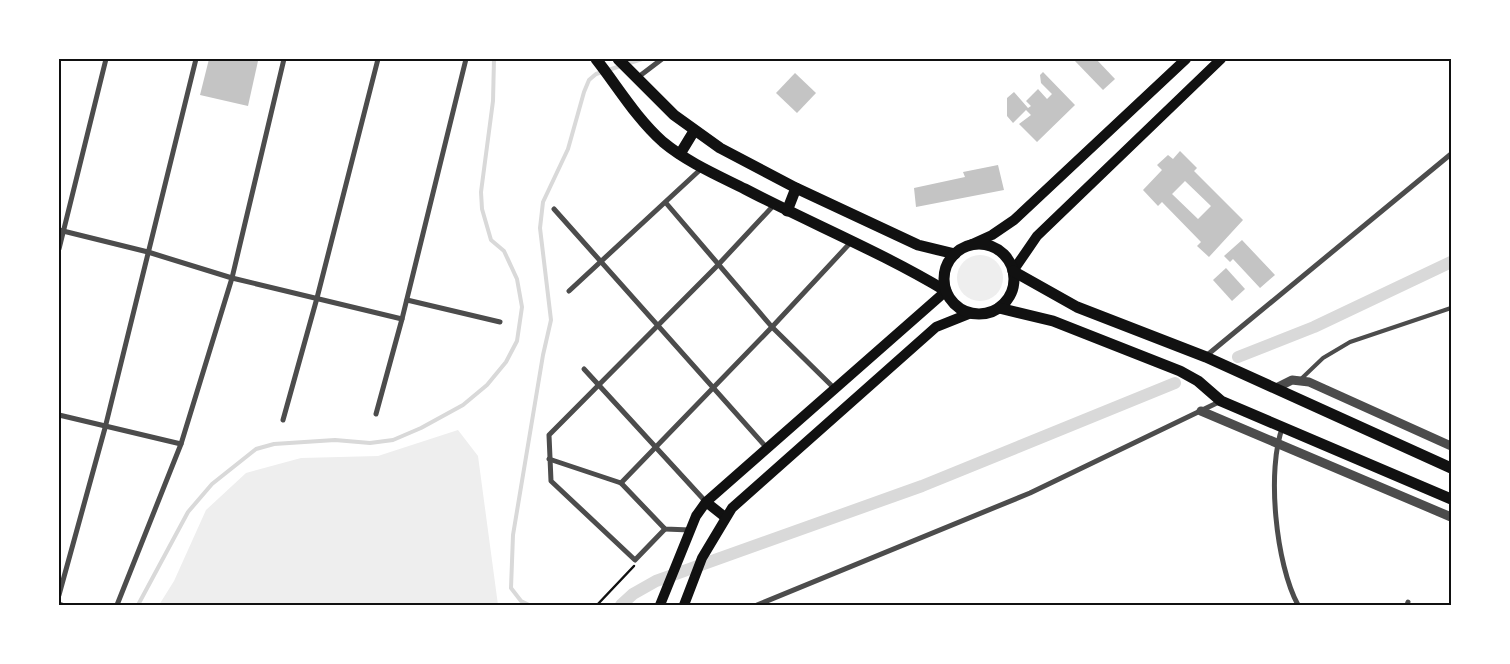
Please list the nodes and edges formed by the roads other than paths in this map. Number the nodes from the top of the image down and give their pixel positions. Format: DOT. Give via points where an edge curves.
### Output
graph roads {
  1 [pos="106,59"];
  2 [pos="196,59"];
  3 [pos="284,59"];
  4 [pos="378,59"];
  5 [pos="466,59"];
  6 [pos="618,59"];
  7 [pos="662,59"];
  8 [pos="1186,59"];
  9 [pos="1221,59"];
  10 [pos="597,60"];
  11 [pos="633,75"];
  12 [pos="694,131"];
  13 [pos="680,154"];
  14 [pos="1451,154"];
  15 [pos="702,168"];
  16 [pos="796,188"];
  17 [pos="666,203"];
  18 [pos="774,204"];
  19 [pos="554,209"];
  20 [pos="787,211"];
  21 [pos="61,231"];
  22 [pos="852,240"];
  23 [pos="970,245"];
  24 [pos="59,249"];
  25 [pos="148,252"];
  26 [pos="955,254"];
  27 [pos="601,262"];
  28 [pos="717,266"];
  29 [pos="1013,271"];
  30 [pos="232,278"];
  31 [pos="946,290"];
  32 [pos="569,291"];
  33 [pos="317,298"];
  34 [pos="407,300"];
  35 [pos="999,308"];
  36 [pos="1451,308"];
  37 [pos="971,313"];
  38 [pos="402,319"];
  39 [pos="500,322"];
  40 [pos="658,325"];
  41 [pos="772,327"];
  42 [pos="1206,357"];
  43 [pos="584,369"];
  44 [pos="1300,380"];
  45 [pos="598,385"];
  46 [pos="714,388"];
  47 [pos="1276,388"];
  48 [pos="835,389"];
  49 [pos="1222,401"];
  50 [pos="1201,411"];
  51 [pos="376,414"];
  52 [pos="59,415"];
  53 [pos="283,420"];
  54 [pos="1283,426"];
  55 [pos="105,428"];
  56 [pos="1276,443"];
  57 [pos="182,444"];
  58 [pos="1451,446"];
  59 [pos="656,447"];
  60 [pos="768,448"];
  61 [pos="549,459"];
  62 [pos="1451,468"];
  63 [pos="621,482"];
  64 [pos="1451,499"];
  65 [pos="706,502"];
  66 [pos="725,517"];
  67 [pos="1451,517"];
  68 [pos="664,529"];
  69 [pos="690,530"];
  70 [pos="59,596"];
  71 [pos="117,605"];
  72 [pos="660,605"];
  73 [pos="684,605"];
  74 [pos="758,605"];
  75 [pos="1298,605"];
  1 -- 21 [label="street"];
  2 -- 25 [label="street"];
  3 -- 30 [label="street"];
  4 -- 33 [label="street"];
  5 -- 34 [label="street"];
  6 -- 11 [label="main road"];
  7 -- 11 [label="street"];
  8 -- 23 [label="main road" via="1014,220"];
  9 -- 29 [label="main road" via="1037,236"];
  10 -- 13 [label="main road" via="650,129"];
  11 -- 12 [label="main road"];
  12 -- 13 [label="main road"];
  12 -- 16 [label="main road"];
  13 -- 15 [label="main road"];
  14 -- 42 [label="street"];
  15 -- 17 [label="street"];
  15 -- 18 [label="main road"];
  16 -- 20 [label="main road"];
  16 -- 26 [label="main road" via="918,245"];
  17 -- 27 [label="street"];
  17 -- 28 [label="street"];
  18 -- 20 [label="main road"];
  18 -- 28 [label="street"];
  19 -- 27 [label="street"];
  20 -- 22 [label="main road"];
  21 -- 24 [label="street"];
  21 -- 25 [label="street"];
  22 -- 31 [label="main road"];
  22 -- 41 [label="street"];
  23 -- 26 [label="main road"];
  23 -- 29 [label="main road" via="986,245 1002,252"];
  25 -- 30 [label="street"];
  25 -- 55 [label="street"];
  26 -- 31 [label="main road" via="945,271"];
  27 -- 32 [label="street"];
  27 -- 40 [label="street"];
  28 -- 40 [label="street"];
  28 -- 41 [label="street"];
  29 -- 35 [label="main road" via="1012,292"];
  29 -- 42 [label="main road" via="1077,307"];
  30 -- 33 [label="street"];
  30 -- 57 [label="street"];
  31 -- 37 [label="main road" via="956,305"];
  31 -- 48 [label="main road"];
  33 -- 38 [label="street"];
  33 -- 53 [label="street"];
  34 -- 38 [label="street"];
  34 -- 39 [label="street"];
  35 -- 37 [label="main road"];
  35 -- 49 [label="main road" via="1053,321 1180,371 1198,380"];
  36 -- 44 [label="lane" via="1350,342 1323,358"];
  37 -- 66 [label="main road" via="936,328"];
  38 -- 51 [label="street"];
  40 -- 45 [label="street"];
  40 -- 46 [label="street"];
  41 -- 46 [label="street"];
  41 -- 48 [label="street"];
  42 -- 47 [label="main road"];
  43 -- 45 [label="street"];
  44 -- 47 [label="street" via="1283,383"];
  44 -- 58 [label="street"];
  45 -- 59 [label="street"];
  45 -- 61 [label="street" via="549,435"];
  46 -- 59 [label="street"];
  46 -- 60 [label="street"];
  47 -- 62 [label="main road"];
  48 -- 60 [label="main road"];
  49 -- 50 [label="street"];
  49 -- 54 [label="main road"];
  50 -- 56 [label="street"];
  50 -- 74 [label="street" via="1030,493"];
  52 -- 55 [label="street"];
  54 -- 56 [label="street"];
  54 -- 64 [label="main road"];
  55 -- 57 [label="street"];
  55 -- 70 [label="street"];
  56 -- 67 [label="street"];
  56 -- 75 [label="street" via="1277,517 1286,572"];
  57 -- 71 [label="street"];
  59 -- 63 [label="street"];
  59 -- 65 [label="street"];
  60 -- 65 [label="main road"];
  61 -- 63 [label="street"];
  61 -- 68 [label="street" via="552,481 635,560"];
  63 -- 68 [label="street"];
  65 -- 66 [label="main road"];
  65 -- 69 [label="main road"];
  66 -- 73 [label="main road" via="702,558"];
  68 -- 69 [label="street"];
  69 -- 72 [label="main road"];
}
